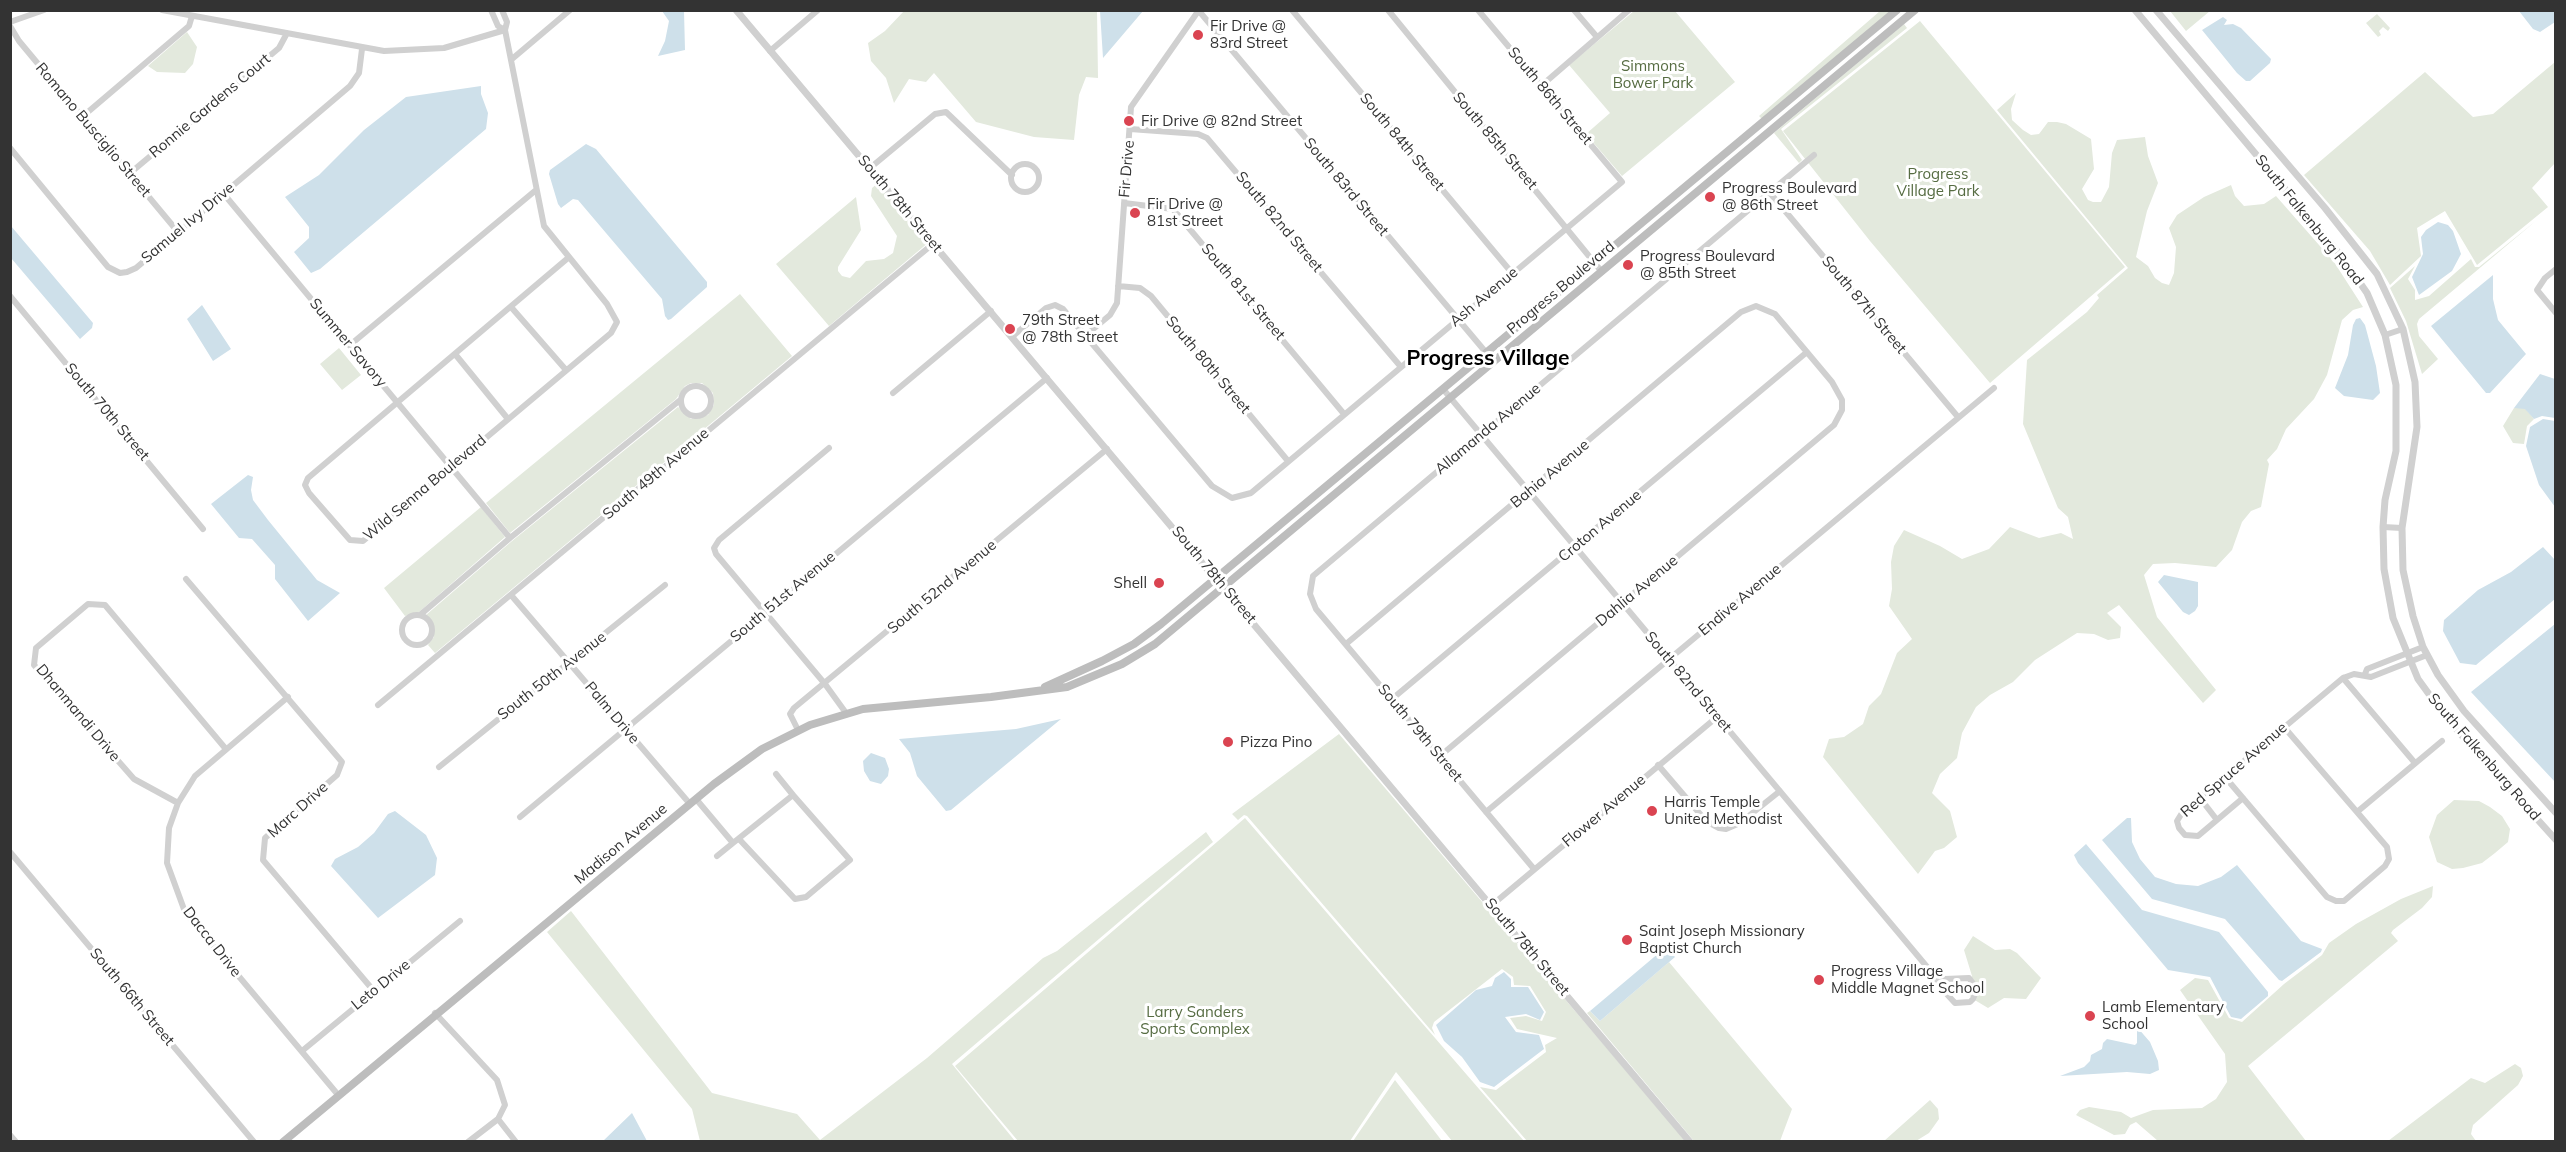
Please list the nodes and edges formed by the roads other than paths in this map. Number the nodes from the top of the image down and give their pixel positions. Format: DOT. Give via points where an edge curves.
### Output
graph roads {
  1 [pos="44,10"];
  2 [pos="162,10"];
  3 [pos="491,10"];
  4 [pos="502,10"];
  5 [pos="570,10"];
  6 [pos="736,10"];
  7 [pos="818,10"];
  8 [pos="1292,10"];
  9 [pos="1388,10"];
  10 [pos="1478,10"];
  11 [pos="1574,10"];
  12 [pos="1629,10"];
  13 [pos="1897,10"];
  14 [pos="1915,10"];
  15 [pos="2135,10"];
  16 [pos="2156,10"];
  17 [pos="1199,11"];
  18 [pos="192,16"];
  19 [pos="10,24"];
  20 [pos="505,30"];
  21 [pos="286,35"];
  22 [pos="1598,38"];
  23 [pos="362,49"];
  24 [pos="1849,50"];
  25 [pos="770,51"];
  26 [pos="512,59"];
  27 [pos="1542,86"];
  28 [pos="82,117"];
  29 [pos="1784,120"];
  30 [pos="1761,124"];
  31 [pos="1130,129"];
  32 [pos="10,148"];
  33 [pos="1814,155"];
  34 [pos="1712,164"];
  35 [pos="870,168"];
  36 [pos="1720,173"];
  37 [pos="129,174"];
  38 [pos="1012,175"];
  39 [pos="1622,182"];
  40 [pos="536,190"];
  41 [pos="223,193"];
  42 [pos="1770,193"];
  43 [pos="1124,203"];
  44 [pos="1567,228"];
  45 [pos="178,232"];
  46 [pos="934,243"];
  47 [pos="568,258"];
  48 [pos="1595,263"];
  49 [pos="2556,269"];
  50 [pos="1602,272"];
  51 [pos="1512,273"];
  52 [pos="1118,286"];
  53 [pos="10,296"];
  54 [pos="511,307"];
  55 [pos="991,311"];
  56 [pos="2556,313"];
  57 [pos="1457,319"];
  58 [pos="2403,329"];
  59 [pos="1086,335"];
  60 [pos="2385,335"];
  61 [pos="1013,336"];
  62 [pos="350,345"];
  63 [pos="1807,352"];
  64 [pos="1486,353"];
  65 [pos="455,354"];
  66 [pos="1494,362"];
  67 [pos="1401,367"];
  68 [pos="566,370"];
  69 [pos="1047,378"];
  70 [pos="1994,388"];
  71 [pos="1443,390"];
  72 [pos="893,393"];
  73 [pos="1451,398"];
  74 [pos="679,401"];
  75 [pos="397,402"];
  76 [pos="1344,414"];
  77 [pos="1958,417"];
  78 [pos="508,419"];
  79 [pos="1481,435"];
  80 [pos="829,448"];
  81 [pos="1107,449"];
  82 [pos="1288,461"];
  83 [pos="452,466"];
  84 [pos="1329,485"];
  85 [pos="1529,492"];
  86 [pos="1336,494"];
  87 [pos="2384,527"];
  88 [pos="2402,528"];
  89 [pos="203,529"];
  90 [pos="510,538"];
  91 [pos="1575,547"];
  92 [pos="186,579"];
  93 [pos="1217,579"];
  94 [pos="665,585"];
  95 [pos="1224,587"];
  96 [pos="1310,594"];
  97 [pos="511,595"];
  98 [pos="1622,603"];
  99 [pos="764,612"];
  100 [pos="420,615"];
  101 [pos="1346,644"];
  102 [pos="2425,651"];
  103 [pos="2406,654"];
  104 [pos="1669,660"];
  105 [pos="2410,662"];
  106 [pos="570,663"];
  107 [pos="2378,665"];
  108 [pos="2381,673"];
  109 [pos="2365,674"];
  110 [pos="2343,678"];
  111 [pos="825,684"];
  112 [pos="1034,691"];
  113 [pos="288,697"];
  114 [pos="1392,699"];
  115 [pos="378,705"];
  116 [pos="846,713"];
  117 [pos="1717,717"];
  118 [pos="2284,727"];
  119 [pos="625,728"];
  120 [pos="798,730"];
  121 [pos="2442,741"];
  122 [pos="225,748"];
  123 [pos="1440,756"];
  124 [pos="2415,763"];
  125 [pos="1658,765"];
  126 [pos="439,767"];
  127 [pos="776,774"];
  128 [pos="2225,777"];
  129 [pos="1780,791"];
  130 [pos="793,795"];
  131 [pos="2200,798"];
  132 [pos="2243,798"];
  133 [pos="693,801"];
  134 [pos="178,803"];
  135 [pos="1486,812"];
  136 [pos="2357,812"];
  137 [pos="2556,813"];
  138 [pos="520,817"];
  139 [pos="2217,820"];
  140 [pos="2555,840"];
  141 [pos="736,841"];
  142 [pos="10,852"];
  143 [pos="717,856"];
  144 [pos="1534,869"];
  145 [pos="1492,905"];
  146 [pos="460,921"];
  147 [pos="1933,974"];
  148 [pos="373,990"];
  149 [pos="435,1013"];
  150 [pos="302,1051"];
  151 [pos="339,1096"];
  152 [pos="498,1119"];
  153 [pos="10,1135"];
  154 [pos="16,1142"];
  155 [pos="254,1142"];
  156 [pos="283,1142"];
  157 [pos="468,1142"];
  158 [pos="516,1142"];
  159 [pos="1690,1142"];
  1 -- 19 [label="street"];
  2 -- 18 [label="street"];
  3 -- 20 [label="street, Wild Senna Boulevard" via="498,26"];
  4 -- 20 [label="street, Wild Senna Boulevard" via="507,22"];
  5 -- 26 [label="street"];
  6 -- 25 [label="street, South 78th Street"];
  7 -- 25 [label="street"];
  8 -- 51 [label="street, South 84th Street"];
  9 -- 44 [label="street, South 85th Street"];
  10 -- 27 [label="street, South 86th Street"];
  11 -- 22 [label="street"];
  12 -- 22 [label="street"];
  13 -- 24 [label="main road, Progress Boulevard"];
  14 -- 29 [label="main road, Progress Boulevard"];
  15 -- 60 [label="street, South Falkenburg Road" via="2342,257 2367,293"];
  16 -- 58 [label="street, South Falkenburg Road" via="2355,244 2377,274"];
  17 -- 31 [label="street, Fir Drive" via="1136,97 1131,107"];
  17 -- 57 [label="street, South 83rd Street"];
  18 -- 21 [label="street"];
  18 -- 28 [label="street" via="189,26"];
  19 -- 28 [label="street, Romano Busciglio Street" via="19,41"];
  20 -- 23 [label="street" via="432,50"];
  20 -- 26 [label="street, Wild Senna Boulevard"];
  21 -- 23 [label="street"];
  21 -- 37 [label="street, Ronnie Gardens Court" via="279,48"];
  22 -- 27 [label="street"];
  23 -- 41 [label="street, Samuel Ivy Drive" via="359,73 350,86"];
  24 -- 29 [label="main road" via="1840,64 1786,109"];
  24 -- 30 [label="main road, Progress Boulevard"];
  25 -- 35 [label="street, South 78th Street"];
  26 -- 40 [label="street, Wild Senna Boulevard"];
  27 -- 39 [label="street, South 86th Street"];
  28 -- 37 [label="street, Romano Busciglio Street"];
  29 -- 30 [label="main road" via="1779,117"];
  29 -- 36 [label="main road, Progress Boulevard"];
  30 -- 34 [label="main road, Progress Boulevard"];
  31 -- 43 [label="street, Fir Drive"];
  31 -- 67 [label="street, South 82nd Street" via="1207,138"];
  32 -- 45 [label="street, Samuel Ivy Drive" via="114,271 136,268"];
  33 -- 42 [label="street, Allamanda Avenue"];
  34 -- 36 [label="main road"];
  34 -- 48 [label="main road, Progress Boulevard"];
  35 -- 38 [label="street" via="935,114 946,112"];
  35 -- 46 [label="street, South 78th Street"];
  36 -- 50 [label="main road, Progress Boulevard"];
  37 -- 45 [label="street, Romano Busciglio Street"];
  38 -- 38 [label="street" via="1016,167 1024,164 1033,166 1039,178 1033,189 1024,191 1016,188"];
  39 -- 44 [label="street, Ash Avenue"];
  40 -- 47 [label="street, Wild Senna Boulevard" via="544,226"];
  40 -- 62 [label="street"];
  41 -- 45 [label="street, Samuel Ivy Drive"];
  41 -- 62 [label="street, Summer Savory"];
  42 -- 77 [label="street, South 87th Street"];
  42 -- 79 [label="street, Allamanda Avenue"];
  43 -- 52 [label="street, Fir Drive"];
  43 -- 76 [label="street, South 81st Street" via="1173,209"];
  44 -- 48 [label="street, South 85th Street"];
  44 -- 51 [label="street, Ash Avenue"];
  46 -- 55 [label="street, South 78th Street"];
  46 -- 97 [label="street, South 49th Avenue"];
  47 -- 54 [label="street, Wild Senna Boulevard"];
  47 -- 68 [label="street, Wild Senna Boulevard" via="607,304 617,322 611,333"];
  48 -- 50 [label="street, South 85th Street"];
  48 -- 64 [label="main road, Progress Boulevard"];
  49 -- 56 [label="street" via="2537,290"];
  50 -- 66 [label="main road, Progress Boulevard"];
  51 -- 57 [label="street, Ash Avenue"];
  52 -- 59 [label="street, Fir Drive" via="1117,303 1110,315"];
  52 -- 82 [label="street, South 80th Street" via="1140,288 1151,296"];
  53 -- 89 [label="street, South 70th Street"];
  54 -- 65 [label="street, Wild Senna Boulevard"];
  54 -- 68 [label="street"];
  55 -- 61 [label="street, South 78th Street"];
  55 -- 72 [label="street"];
  57 -- 64 [label="street, South 83rd Street"];
  57 -- 67 [label="street, Ash Avenue"];
  58 -- 60 [label="street"];
  58 -- 88 [label="street, South Falkenburg Road" via="2415,382 2417,427"];
  59 -- 61 [label="street" via="1055,305"];
  59 -- 82 [label="street, Ash Avenue" via="1212,486 1232,498 1251,493"];
  60 -- 87 [label="street, South Falkenburg Road" via="2397,406 2396,451 2385,500"];
  61 -- 69 [label="street, South 78th Street"];
  62 -- 75 [label="street, Summer Savory"];
  63 -- 85 [label="street, Bahia Avenue" via="1775,314 1756,306 1741,312"];
  63 -- 91 [label="street, Croton Avenue"];
  63 -- 98 [label="street, Dahlia Avenue" via="1842,400 1842,410 1834,425"];
  64 -- 66 [label="street, South 83rd Street"];
  64 -- 71 [label="main road, Progress Boulevard"];
  65 -- 75 [label="street, Wild Senna Boulevard"];
  65 -- 78 [label="street"];
  66 -- 73 [label="main road, Progress Boulevard"];
  67 -- 76 [label="street, Ash Avenue"];
  68 -- 78 [label="street, Wild Senna Boulevard"];
  69 -- 81 [label="street, South 78th Street"];
  69 -- 99 [label="street, South 51st Avenue"];
  70 -- 77 [label="street, Endive Avenue"];
  71 -- 73 [label="street, South 82nd Street"];
  71 -- 84 [label="main road, Progress Boulevard"];
  73 -- 79 [label="street, South 82nd Street"];
  73 -- 86 [label="main road, Progress Boulevard"];
  74 -- 74 [label="street" via="687,388 697,385 711,399 706,412 697,416 688,414"];
  74 -- 90 [label="street"];
  75 -- 83 [label="street, Summer Savory"];
  75 -- 83 [label="street, Wild Senna Boulevard" via="308,478 305,485 309,493 329,518 350,540 363,541"];
  76 -- 82 [label="street, Ash Avenue"];
  77 -- 104 [label="street, Endive Avenue"];
  78 -- 83 [label="street, Wild Senna Boulevard"];
  79 -- 85 [label="street, South 82nd Street"];
  79 -- 96 [label="street, Allamanda Avenue" via="1313,576"];
  80 -- 99 [label="street" via="714,548"];
  81 -- 93 [label="street, South 78th Street"];
  81 -- 111 [label="street, South 52nd Avenue"];
  83 -- 90 [label="street, Summer Savory"];
  84 -- 86 [label="main road"];
  84 -- 93 [label="main road, Progress Boulevard"];
  85 -- 91 [label="street, South 82nd Street"];
  85 -- 101 [label="street, Bahia Avenue"];
  86 -- 95 [label="main road, Progress Boulevard"];
  87 -- 88 [label="street"];
  87 -- 103 [label="street, South Falkenburg Road" via="2384,569 2393,618"];
  88 -- 102 [label="street, South Falkenburg Road" via="2403,570"];
  90 -- 100 [label="street"];
  91 -- 98 [label="street, South 82nd Street"];
  91 -- 114 [label="street, Croton Avenue"];
  92 -- 113 [label="street, Marc Drive"];
  93 -- 95 [label="street, South 78th Street"];
  93 -- 112 [label="main road, Madison Avenue" via="1134,644"];
  94 -- 106 [label="street, South 50th Avenue"];
  95 -- 112 [label="main road, Madison Avenue" via="1137,656 1076,684"];
  95 -- 145 [label="street, South 78th Street"];
  96 -- 101 [label="street, South 79th Street" via="1316,609"];
  97 -- 106 [label="street, Palm Drive"];
  97 -- 115 [label="street, South 49th Avenue"];
  98 -- 104 [label="street, South 82nd Street"];
  98 -- 123 [label="street, Dahlia Avenue"];
  99 -- 111 [label="street"];
  99 -- 119 [label="street, South 51st Avenue"];
  100 -- 100 [label="street" via="403,623 402,633 410,644 425,643 431,635 429,621"];
  101 -- 114 [label="street, South 79th Street"];
  102 -- 103 [label="street, Red Spruce Avenue"];
  102 -- 105 [label="street, Red Spruce Avenue"];
  102 -- 137 [label="street, South Falkenburg Road" via="2464,711"];
  103 -- 105 [label="street, South Falkenburg Road"];
  103 -- 107 [label="street, Red Spruce Avenue"];
  104 -- 117 [label="street, South 82nd Street"];
  104 -- 135 [label="street, Endive Avenue"];
  105 -- 108 [label="street, Red Spruce Avenue"];
  105 -- 140 [label="street, South Falkenburg Road" via="2447,719"];
  106 -- 119 [label="street, Palm Drive"];
  106 -- 126 [label="street, South 50th Avenue"];
  107 -- 108 [label="street"];
  107 -- 109 [label="street, Red Spruce Avenue"];
  108 -- 109 [label="street, Red Spruce Avenue"];
  109 -- 110 [label="street, Red Spruce Avenue"];
  110 -- 118 [label="street, Red Spruce Avenue"];
  110 -- 124 [label="street"];
  111 -- 116 [label="street"];
  111 -- 120 [label="street, South 52nd Avenue" via="790,714"];
  112 -- 116 [label="main road, Madison Avenue" via="880,706"];
  113 -- 122 [label="street, Dacca Drive"];
  113 -- 148 [label="street, Marc Drive" via="342,762 337,775 265,838 263,860"];
  114 -- 123 [label="street, South 79th Street"];
  116 -- 120 [label="main road, Madison Avenue"];
  117 -- 125 [label="street, Flower Avenue"];
  117 -- 129 [label="street, South 82nd Street"];
  118 -- 128 [label="street, Red Spruce Avenue"];
  118 -- 136 [label="street"];
  119 -- 133 [label="street, Palm Drive"];
  119 -- 138 [label="street, South 51st Avenue"];
  120 -- 133 [label="main road, Madison Avenue" via="747,758"];
  121 -- 124 [label="street"];
  122 -- 134 [label="street, Dacca Drive" via="195,776"];
  122 -- 134 [label="street, Dhanmandi Drive" via="105,605 88,604 36,648 34,665 134,779"];
  123 -- 135 [label="street, South 79th Street"];
  124 -- 136 [label="street"];
  125 -- 129 [label="street" via="1706,821 1719,828 1740,824"];
  125 -- 144 [label="street, Flower Avenue"];
  127 -- 130 [label="street"];
  128 -- 131 [label="street, Red Spruce Avenue"];
  128 -- 132 [label="street"];
  129 -- 147 [label="street, South 82nd Street"];
  130 -- 141 [label="street"];
  130 -- 141 [label="street, Palm Drive" via="850,860 809,894 792,898"];
  131 -- 139 [label="street"];
  131 -- 139 [label="street, Red Spruce Avenue" via="2182,813 2177,821 2179,828 2193,837"];
  132 -- 136 [label="street" via="2327,897 2336,901 2344,900 2389,859 2387,847"];
  132 -- 139 [label="street, Red Spruce Avenue"];
  133 -- 141 [label="street, Palm Drive"];
  133 -- 149 [label="main road, Madison Avenue"];
  134 -- 150 [label="street, Dacca Drive" via="169,828 167,863 185,912"];
  135 -- 144 [label="street, South 79th Street"];
  141 -- 143 [label="street"];
  142 -- 155 [label="street, South 66th Street"];
  144 -- 145 [label="street, Flower Avenue"];
  145 -- 159 [label="street, South 78th Street"];
  146 -- 148 [label="street, Leto Drive"];
  147 -- 147 [label="street, South 82nd Street" via="1945,979 1970,978 1977,989 1973,999 1955,1003"];
  148 -- 150 [label="street, Leto Drive"];
  149 -- 151 [label="main road, Madison Avenue"];
  149 -- 152 [label="street" via="497,1080 506,1105"];
  150 -- 151 [label="street, Dacca Drive"];
  151 -- 156 [label="main road, Madison Avenue"];
  152 -- 157 [label="street"];
  152 -- 158 [label="street"];
  153 -- 154 [label="street"];
}
